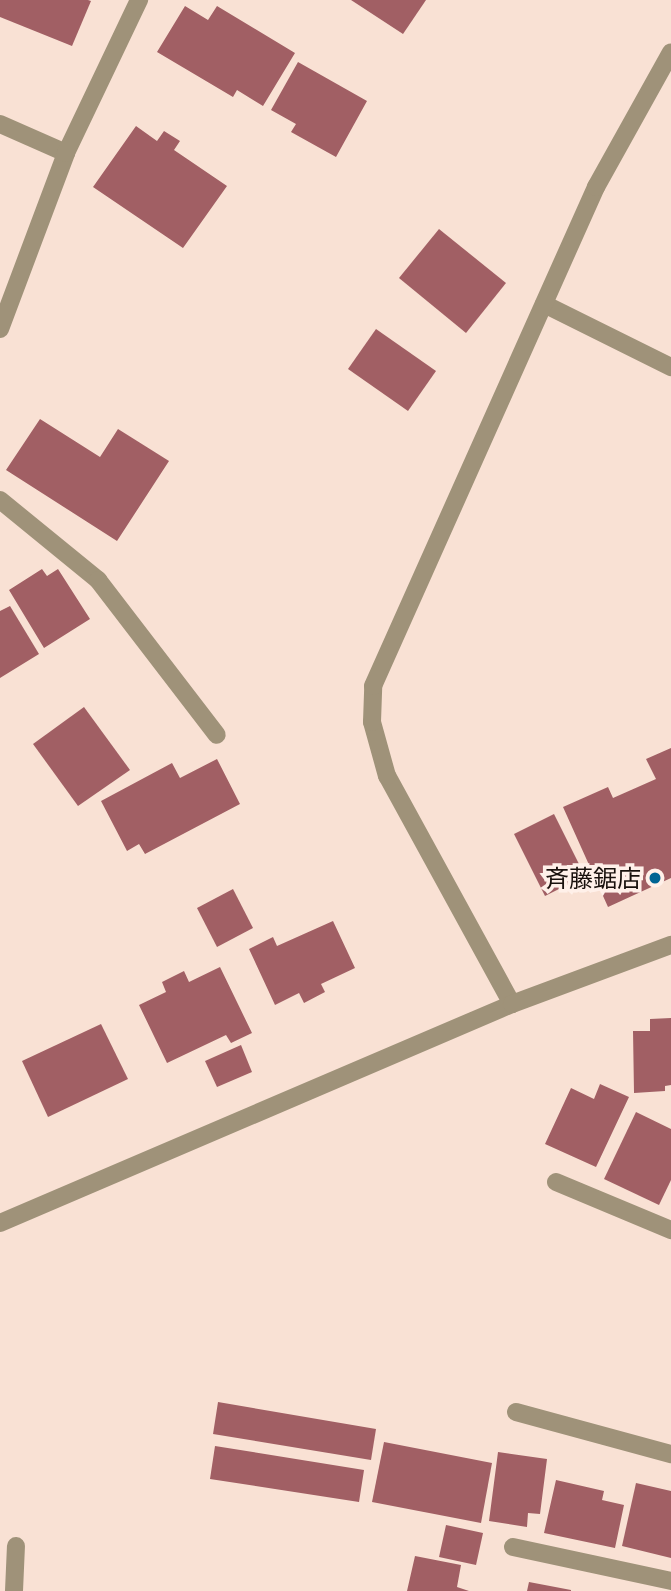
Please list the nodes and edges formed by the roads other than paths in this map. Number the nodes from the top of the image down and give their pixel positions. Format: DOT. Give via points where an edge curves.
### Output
graph roads {
  1 [pos="139,0"];
  2 [pos="671,52"];
  3 [pos="0,124"];
  4 [pos="66,153"];
  5 [pos="544,304"];
  6 [pos="0,328"];
  7 [pos="671,367"];
  8 [pos="0,500"];
  9 [pos="217,735"];
  10 [pos="671,945"];
  11 [pos="512,1004"];
  12 [pos="556,1182"];
  13 [pos="0,1223"];
  14 [pos="671,1230"];
  15 [pos="516,1412"];
  16 [pos="671,1454"];
  17 [pos="16,1546"];
  18 [pos="513,1547"];
  19 [pos="671,1581"];
  20 [pos="14,1591"];
  1 -- 4 [label="street"];
  2 -- 5 [label="street" via="596,187"];
  3 -- 4 [label="street"];
  4 -- 6 [label="street"];
  5 -- 7 [label="street"];
  5 -- 11 [label="street" via="373,686 372,722 387,776"];
  8 -- 9 [label="street" via="98,580"];
  10 -- 11 [label="street"];
  11 -- 13 [label="street"];
  12 -- 14 [label="street"];
  15 -- 16 [label="street"];
  17 -- 20 [label="street"];
  18 -- 19 [label="street"];
}
